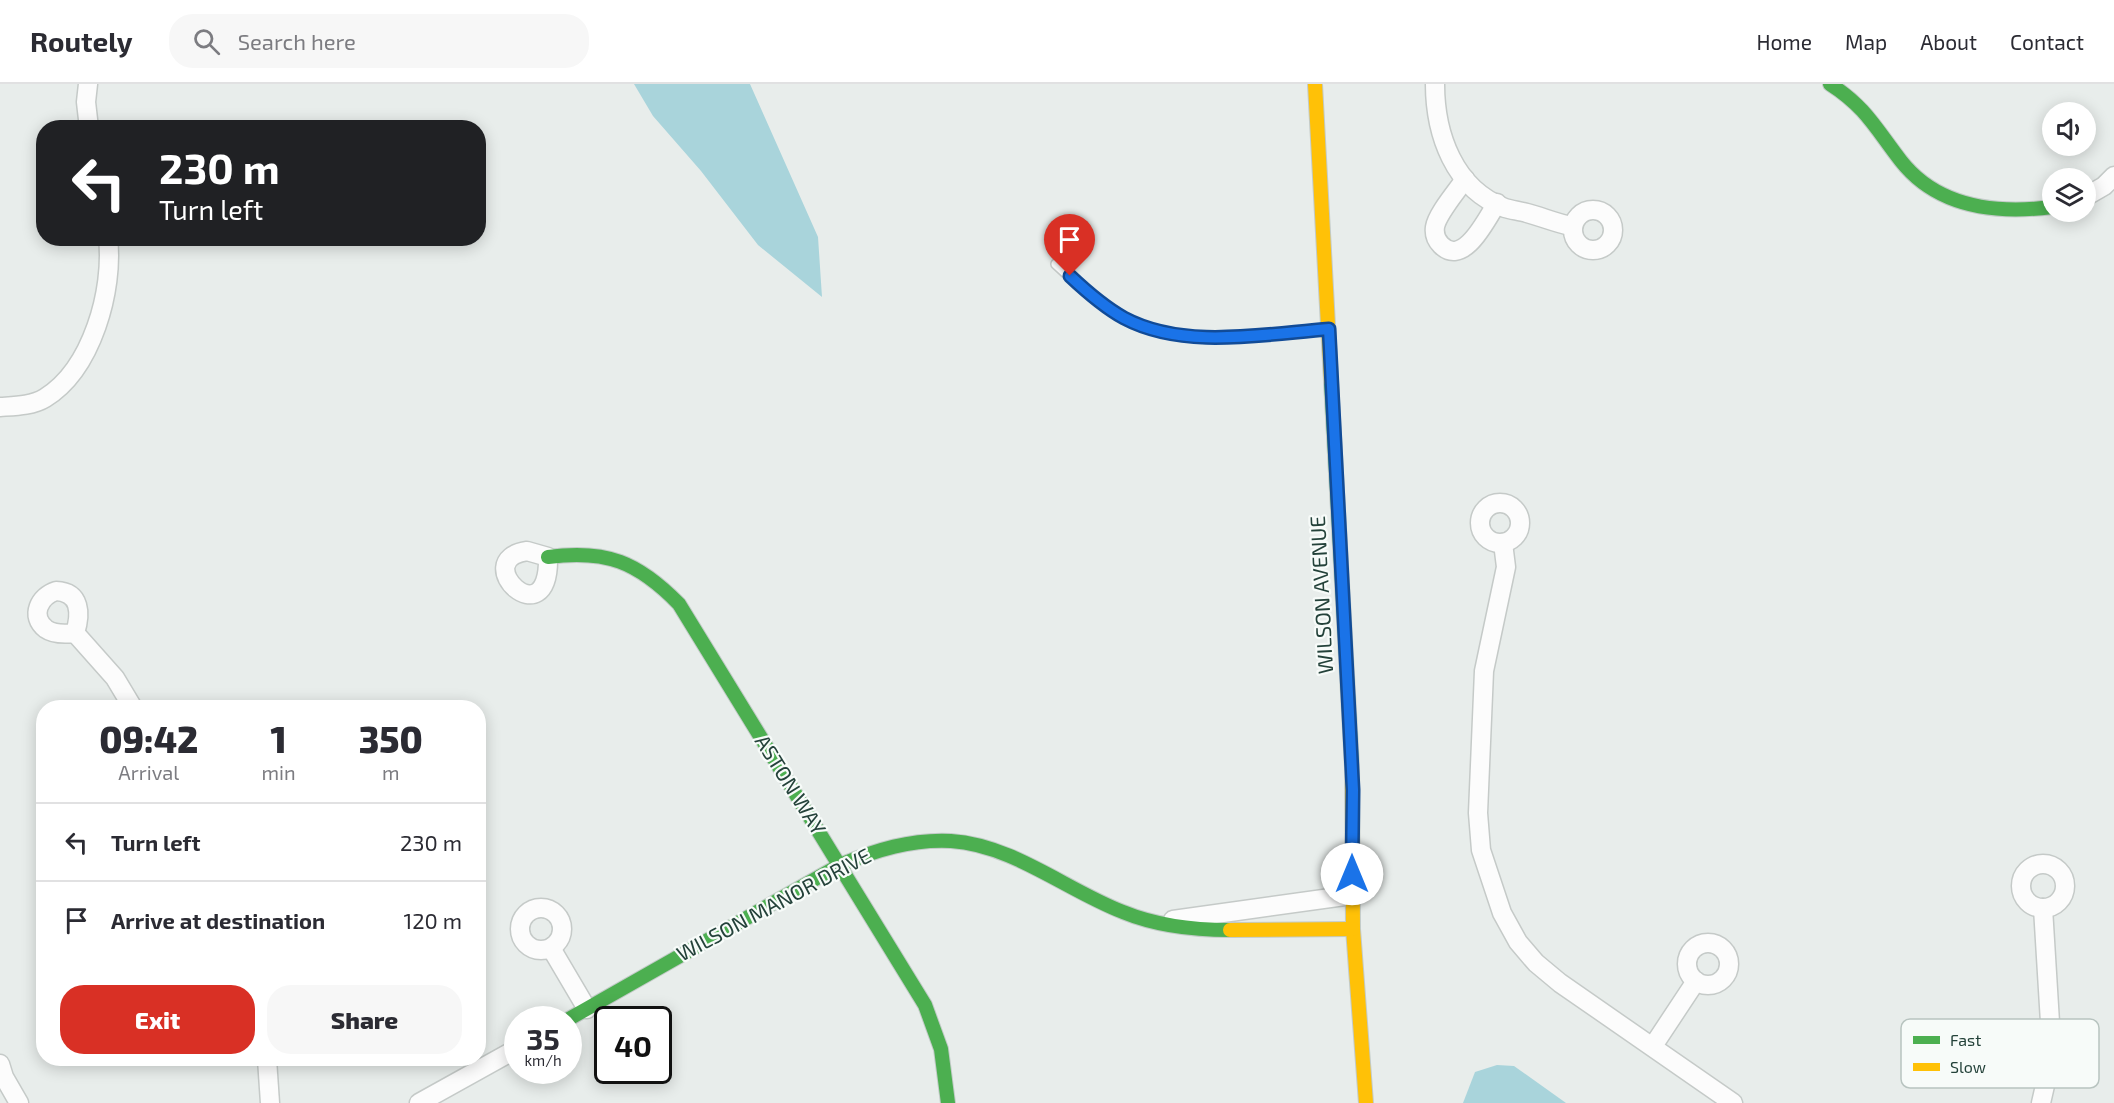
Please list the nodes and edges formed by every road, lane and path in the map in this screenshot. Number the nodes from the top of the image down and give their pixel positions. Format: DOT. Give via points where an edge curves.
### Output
graph roads {
  1 [pos="88,84"];
  2 [pos="1314,84"];
  3 [pos="1435,84"];
  4 [pos="1830,84"];
  5 [pos="88,120"];
  6 [pos="2114,176"];
  7 [pos="1465,179"];
  8 [pos="2096,191"];
  9 [pos="1497,203"];
  10 [pos="2042,208"];
  11 [pos="1571,226"];
  12 [pos="109,246"];
  13 [pos="1056,264"];
  14 [pos="1329,329"];
  15 [pos="0,406"];
  16 [pos="1503,543"];
  17 [pos="548,557"];
  18 [pos="75,633"];
  19 [pos="128,700"];
  20 [pos="840,865"];
  21 [pos="1352,895"];
  22 [pos="2043,908"];
  23 [pos="1158,923"];
  24 [pos="1353,929"];
  25 [pos="551,948"];
  26 [pos="1696,981"];
  27 [pos="587,1009"];
  28 [pos="582,1012"];
  29 [pos="2050,1019"];
  30 [pos="1653,1046"];
  31 [pos="504,1056"];
  32 [pos="267,1066"];
  33 [pos="486,1066"];
  34 [pos="486,1066"];
  35 [pos="1,1073"];
  36 [pos="2044,1088"];
  37 [pos="20,1103"];
  38 [pos="270,1103"];
  39 [pos="419,1103"];
  40 [pos="948,1103"];
  41 [pos="1366,1103"];
  42 [pos="1733,1103"];
  43 [pos="2041,1103"];
  1 -- 5 [label="street"];
  2 -- 14 [label="street, WILSON AVENUE"];
  3 -- 7 [label="street" via="1440,136"];
  4 -- 10 [label="street" via="1868,114 1905,167 1936,192 1975,207"];
  6 -- 8 [label="street"];
  7 -- 9 [label="street"];
  7 -- 9 [label="street" via="1435,225 1436,237 1445,248 1468,246"];
  9 -- 11 [label="street"];
  12 -- 15 [label="street" via="111,262 97,323 75,368 44,399"];
  13 -- 14 [label="lane" via="1096,300 1125,319 1154,331 1200,338"];
  14 -- 21 [label="street, WILSON AVENUE" via="1353,790"];
  16 -- 30 [label="street" via="1506,567 1484,671 1478,813 1481,850 1502,913 1518,942 1536,963"];
  17 -- 20 [label="street, ASTON WAY" via="574,552 597,554 642,570 663,586 679,604"];
  18 -- 19 [label="street" via="115,678"];
  20 -- 23 [label="street, WILSON MANOR DRIVE" via="877,849 917,842 936,839 974,843 1123,912"];
  20 -- 27 [label="street, WILSON MANOR DRIVE"];
  20 -- 40 [label="street, ASTON WAY" via="925,1005 941,1049"];
  21 -- 23 [label="street, WILSON MANOR DRIVE"];
  21 -- 24 [label="street, WILSON AVENUE"];
  22 -- 29 [label="street"];
  23 -- 24 [label="street, WILSON MANOR DRIVE" via="1206,930"];
  24 -- 41 [label="street, WILSON AVENUE"];
  25 -- 27 [label="street"];
  26 -- 30 [label="street"];
  27 -- 28 [label="street, WILSON MANOR DRIVE"];
  30 -- 42 [label="street"];
  31 -- 33 [label="street"];
  32 -- 38 [label="street"];
  34 -- 39 [label="street"];
  35 -- 37 [label="street"];
  36 -- 43 [label="street"];
}
